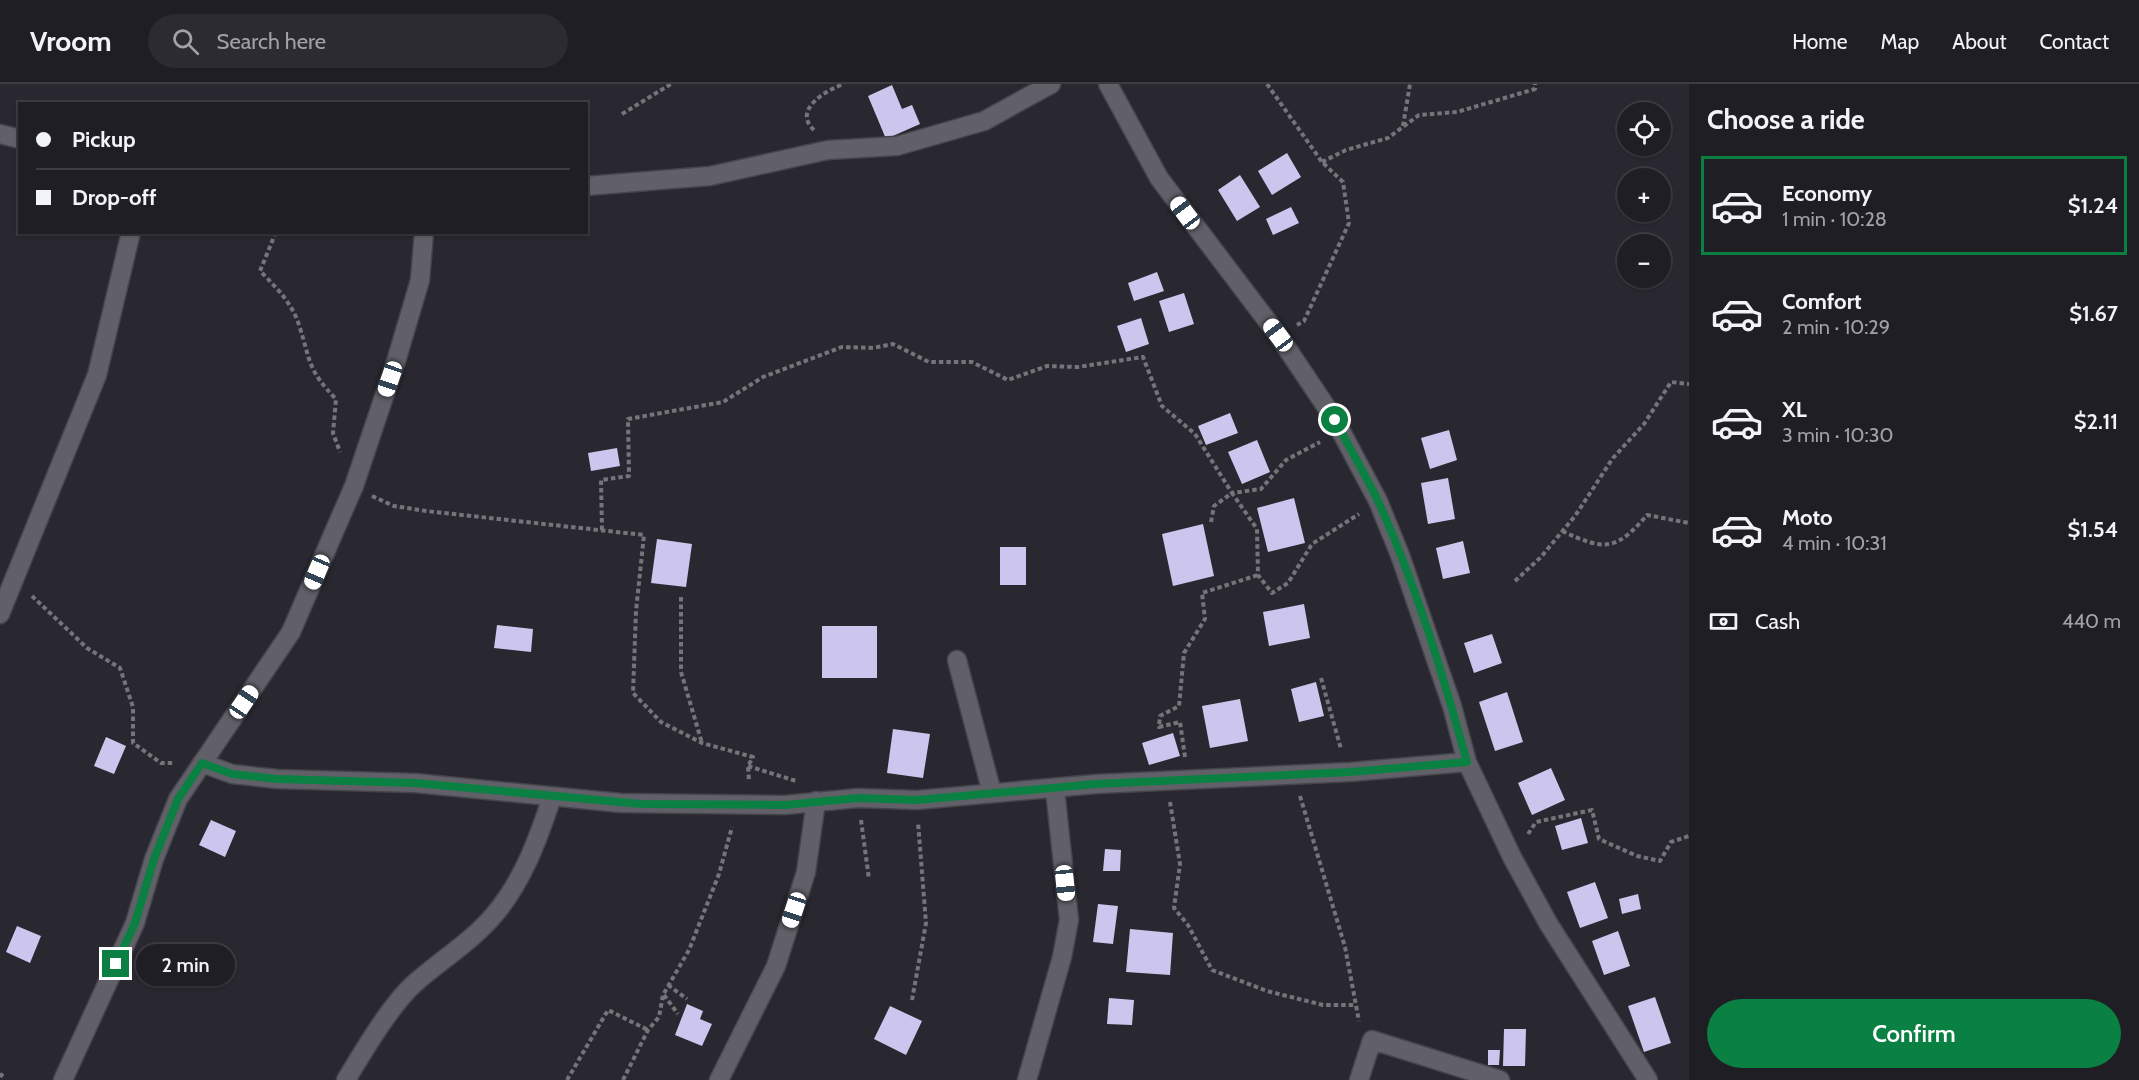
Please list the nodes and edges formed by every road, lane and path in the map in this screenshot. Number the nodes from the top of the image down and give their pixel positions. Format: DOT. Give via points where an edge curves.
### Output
graph roads {
  1 [pos="671,84"];
  2 [pos="844,84"];
  3 [pos="1051,84"];
  4 [pos="1108,84"];
  5 [pos="1267,84"];
  6 [pos="1410,84"];
  7 [pos="1535,84"];
  8 [pos="621,114"];
  9 [pos="1403,126"];
  10 [pos="0,134"];
  11 [pos="18,139"];
  12 [pos="828,150"];
  13 [pos="1322,162"];
  14 [pos="588,186"];
  15 [pos="131,234"];
  16 [pos="275,234"];
  17 [pos="424,234"];
  18 [pos="1278,335"];
  19 [pos="1689,384"];
  20 [pos="1341,431"];
  21 [pos="354,486"];
  22 [pos="1232,493"];
  23 [pos="1378,501"];
  24 [pos="1211,522"];
  25 [pos="1689,524"];
  26 [pos="602,530"];
  27 [pos="1562,531"];
  28 [pos="1258,575"];
  29 [pos="1515,581"];
  30 [pos="12,586"];
  31 [pos="681,597"];
  32 [pos="0,614"];
  33 [pos="957,660"];
  34 [pos="1321,678"];
  35 [pos="702,743"];
  36 [pos="1467,762"];
  37 [pos="202,763"];
  38 [pos="1293,772"];
  39 [pos="1350,772"];
  40 [pos="1167,780"];
  41 [pos="1055,790"];
  42 [pos="992,793"];
  43 [pos="552,797"];
  44 [pos="858,798"];
  45 [pos="917,800"];
  46 [pos="816,801"];
  47 [pos="738,804"];
  48 [pos="1689,836"];
  49 [pos="1512,857"];
  50 [pos="869,879"];
  51 [pos="668,985"];
  52 [pos="663,995"];
  53 [pos="687,999"];
  54 [pos="912,1000"];
  55 [pos="1355,1005"];
  56 [pos="678,1014"];
  57 [pos="648,1030"];
  58 [pos="1372,1040"];
  59 [pos="4,1071"];
  60 [pos="0,1077"];
  61 [pos="349,1079"];
  62 [pos="63,1080"];
  63 [pos="567,1080"];
  64 [pos="623,1080"];
  65 [pos="719,1080"];
  66 [pos="1027,1080"];
  67 [pos="1359,1080"];
  68 [pos="1500,1080"];
  69 [pos="1648,1080"];
  1 -- 8 [label="path"];
  2 -- 12 [label="path" via="815,98 806,116 807,124"];
  3 -- 12 [label="street" via="970,126 897,146"];
  4 -- 18 [label="street" via="1159,178"];
  5 -- 13 [label="path"];
  6 -- 9 [label="path"];
  7 -- 9 [label="path" via="1535,89 1457,112 1419,115"];
  9 -- 13 [label="path" via="1388,138 1346,150"];
  10 -- 11 [label="street"];
  12 -- 14 [label="street" via="710,176"];
  13 -- 18 [label="path" via="1343,182 1349,223 1304,321"];
  15 -- 30 [label="street" via="97,375"];
  16 -- 21 [label="path" via="260,271 282,293 298,323 305,354 317,379 336,399 333,434"];
  17 -- 21 [label="street" via="420,280"];
  18 -- 20 [label="street"];
  19 -- 27 [label="path" via="1671,382 1644,424 1613,458"];
  20 -- 22 [label="path" via="1286,460 1261,489"];
  20 -- 23 [label="street"];
  21 -- 26 [label="path" via="394,506"];
  21 -- 37 [label="street" via="291,632"];
  22 -- 24 [label="path" via="1214,506"];
  22 -- 26 [label="path" via="1195,434 1162,406 1143,357 1078,367 1047,366 1008,380 972,362 929,362 893,344 843,347 763,377 723,402 628,419 629,476 601,480"];
  22 -- 28 [label="path" via="1257,529"];
  23 -- 28 [label="path" via="1312,544 1288,583 1272,593"];
  23 -- 36 [label="street" via="1452,706"];
  25 -- 27 [label="path" via="1647,515 1629,536 1607,546"];
  26 -- 35 [label="path" via="644,535 633,693 661,722"];
  27 -- 29 [label="path"];
  28 -- 40 [label="path" via="1202,593 1205,619 1184,653 1179,705 1160,716 1159,727 1180,722 1186,756 1162,774"];
  30 -- 32 [label="street"];
  30 -- 37 [label="path" via="32,596 87,648 120,668 133,707 133,743 161,763"];
  31 -- 35 [label="path" via="681,672"];
  33 -- 42 [label="street"];
  34 -- 39 [label="path"];
  35 -- 47 [label="path" via="753,757 748,766 747,793"];
  36 -- 39 [label="street"];
  36 -- 49 [label="street"];
  37 -- 43 [label="street" via="252,777 415,783"];
  37 -- 62 [label="street" via="178,799 154,859 135,923"];
  38 -- 39 [label="street"];
  38 -- 40 [label="street"];
  38 -- 55 [label="path" via="1345,947"];
  40 -- 41 [label="street"];
  40 -- 55 [label="path" via="1180,864 1174,908 1188,925 1212,970 1268,992 1323,1005"];
  41 -- 42 [label="street"];
  41 -- 66 [label="street" via="1069,920"];
  42 -- 45 [label="street"];
  43 -- 47 [label="street"];
  43 -- 61 [label="street" via="524,872 495,915 454,954 413,984 372,1038"];
  44 -- 45 [label="street"];
  44 -- 46 [label="street"];
  44 -- 50 [label="path"];
  45 -- 54 [label="path" via="926,923"];
  46 -- 47 [label="street"];
  46 -- 65 [label="street" via="806,872 776,966"];
  47 -- 51 [label="path" via="719,874 689,950"];
  48 -- 49 [label="path" via="1671,842 1660,861 1637,856 1599,839 1592,810 1536,822"];
  49 -- 69 [label="street" via="1593,997"];
  51 -- 52 [label="path"];
  51 -- 53 [label="path"];
  52 -- 56 [label="path"];
  52 -- 57 [label="path" via="660,1017"];
  55 -- 58 [label="path"];
  57 -- 63 [label="path" via="608,1010"];
  57 -- 64 [label="path"];
  58 -- 67 [label="street"];
  58 -- 68 [label="street"];
  59 -- 60 [label="path"];
}
